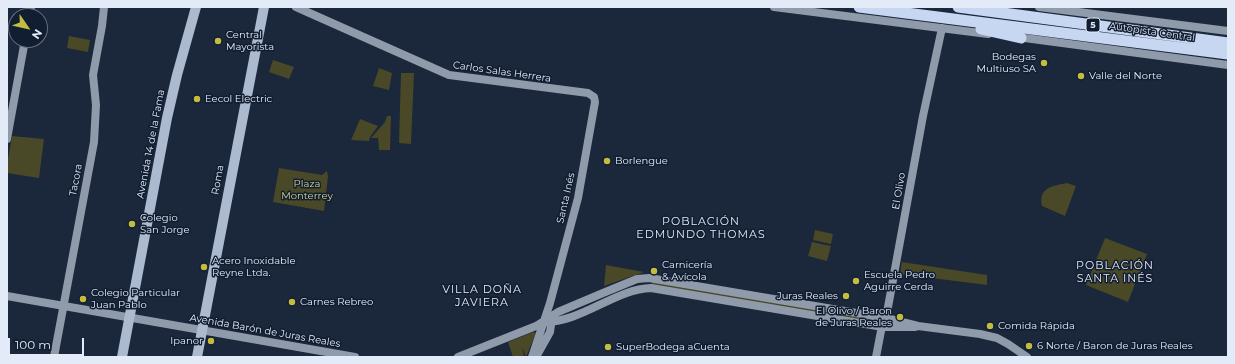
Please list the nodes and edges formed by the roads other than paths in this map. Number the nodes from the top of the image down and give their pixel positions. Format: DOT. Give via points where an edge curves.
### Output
graph roads {
  1 [pos="104,7"];
  2 [pos="196,7"];
  3 [pos="264,7"];
  4 [pos="270,7"];
  5 [pos="296,7"];
  6 [pos="774,7"];
  7 [pos="859,7"];
  8 [pos="958,7"];
  9 [pos="1039,7"];
  10 [pos="918,14"];
  11 [pos="260,24"];
  12 [pos="942,28"];
  13 [pos="1228,31"];
  14 [pos="1021,38"];
  15 [pos="1228,43"];
  16 [pos="24,48"];
  17 [pos="1228,54"];
  18 [pos="1228,65"];
  19 [pos="594,97"];
  20 [pos="7,139"];
  21 [pos="648,278"];
  22 [pos="652,288"];
  23 [pos="7,296"];
  24 [pos="63,305"];
  25 [pos="130,317"];
  26 [pos="886,318"];
  27 [pos="549,320"];
  28 [pos="918,326"];
  29 [pos="883,327"];
  30 [pos="202,329"];
  31 [pos="54,357"];
  32 [pos="122,357"];
  33 [pos="197,357"];
  34 [pos="355,357"];
  35 [pos="458,357"];
  36 [pos="532,357"];
  37 [pos="536,357"];
  38 [pos="876,357"];
  39 [pos="1027,357"];
  1 -- 24 [label="street, Tacora" via="93,75 96,105 94,142"];
  2 -- 25 [label="main road, Avenida 14 de la Fama" via="167,118"];
  3 -- 11 [label="main road, Roma"];
  4 -- 11 [label="main road"];
  5 -- 19 [label="street, Carlos Salas Herrera" via="449,75 588,93"];
  6 -- 12 [label="street"];
  7 -- 10 [label="highway, Autopista Central / 5"];
  8 -- 15 [label="highway, Autopista Central / 5"];
  9 -- 13 [label="street"];
  10 -- 14 [label="highway"];
  10 -- 17 [label="highway, Autopista Central / 5"];
  11 -- 30 [label="main road, Roma"];
  12 -- 14 [label="street"];
  12 -- 26 [label="street, El Olivo"];
  14 -- 18 [label="street"];
  16 -- 20 [label="street"];
  19 -- 27 [label="street, Santa Inés" via="578,198 550,303"];
  21 -- 22 [label="street"];
  21 -- 26 [label="street"];
  21 -- 27 [label="street" via="637,279 582,301"];
  22 -- 27 [label="street" via="637,290 568,318"];
  22 -- 29 [label="street"];
  23 -- 24 [label="street, Avenida Barón de Juras Reales"];
  24 -- 25 [label="street, Avenida Barón de Juras Reales"];
  24 -- 31 [label="street, Tacora"];
  25 -- 30 [label="street, Avenida Barón de Juras Reales"];
  25 -- 32 [label="main road, Avenida 14 de la Fama"];
  26 -- 28 [label="street"];
  26 -- 29 [label="street, El Olivo"];
  27 -- 35 [label="street"];
  27 -- 36 [label="street, Santa Inés"];
  27 -- 37 [label="street, Santa Inés" via="548,337"];
  28 -- 29 [label="street"];
  28 -- 39 [label="street" via="997,338"];
  29 -- 38 [label="street, El Olivo"];
  30 -- 33 [label="main road, Roma"];
  30 -- 34 [label="street, Avenida Barón de Juras Reales"];
}
